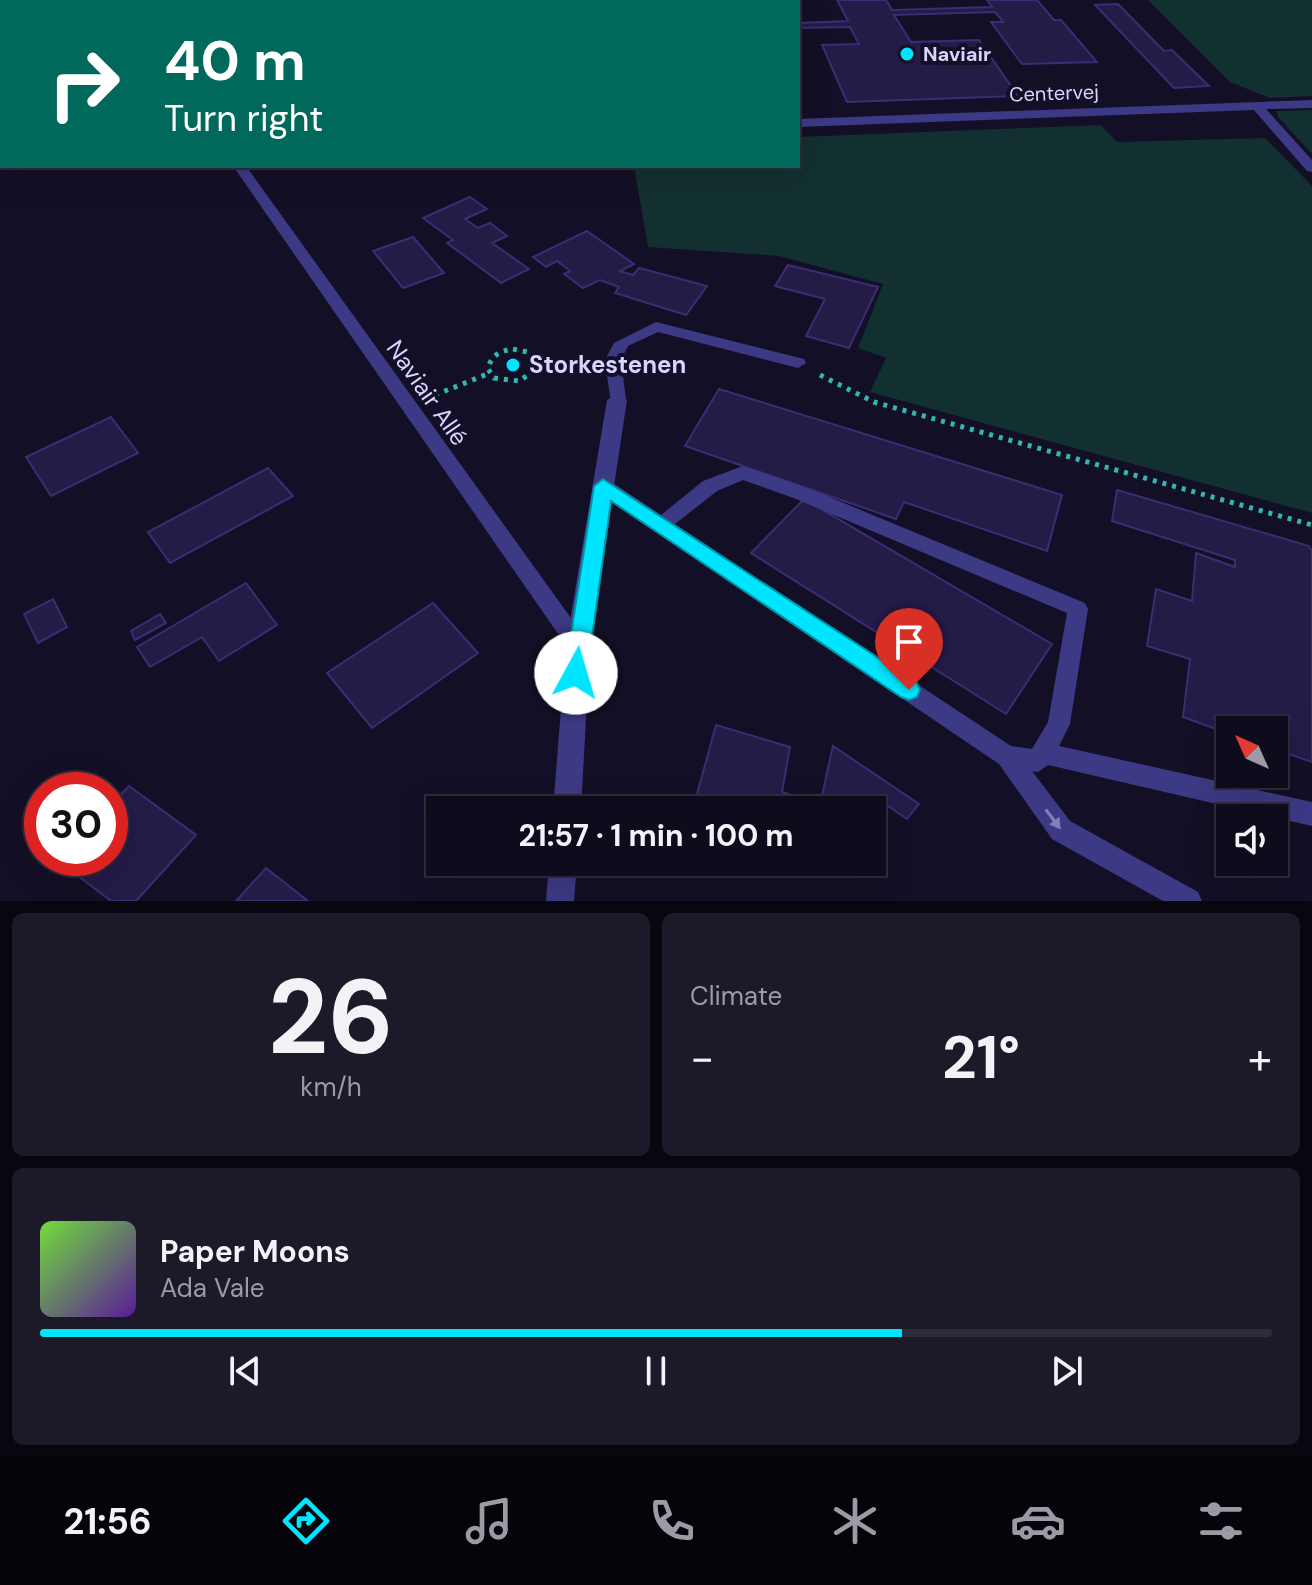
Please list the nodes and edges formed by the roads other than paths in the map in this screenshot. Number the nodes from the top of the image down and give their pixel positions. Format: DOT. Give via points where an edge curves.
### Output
graph roads {
  1 [pos="1312,104"];
  2 [pos="1256,105"];
  3 [pos="800,123"];
  4 [pos="240,168"];
  5 [pos="1312,168"];
  6 [pos="798,363"];
  7 [pos="617,400"];
  8 [pos="603,486"];
  9 [pos="661,525"];
  10 [pos="578,645"];
  11 [pos="1042,753"];
  12 [pos="1007,756"];
  13 [pos="568,796"];
  14 [pos="1312,814"];
  15 [pos="562,876"];
  16 [pos="560,901"];
  17 [pos="1189,901"];
  1 -- 2 [label="lane, Centervej"];
  2 -- 3 [label="lane, Centervej"];
  2 -- 5 [label="lane"];
  4 -- 10 [label="lane, Naviair Allé"];
  6 -- 7 [label="lane" via="656,327 622,343 613,360"];
  7 -- 8 [label="street"];
  8 -- 9 [label="lane"];
  8 -- 10 [label="street"];
  9 -- 11 [label="lane" via="710,486 743,473 1078,609 1059,724"];
  9 -- 12 [label="lane"];
  10 -- 13 [label="street"];
  11 -- 12 [label="lane" via="1038,761"];
  11 -- 14 [label="lane"];
  12 -- 17 [label="lane, one-way" via="1061,830"];
  15 -- 16 [label="street"];
}
